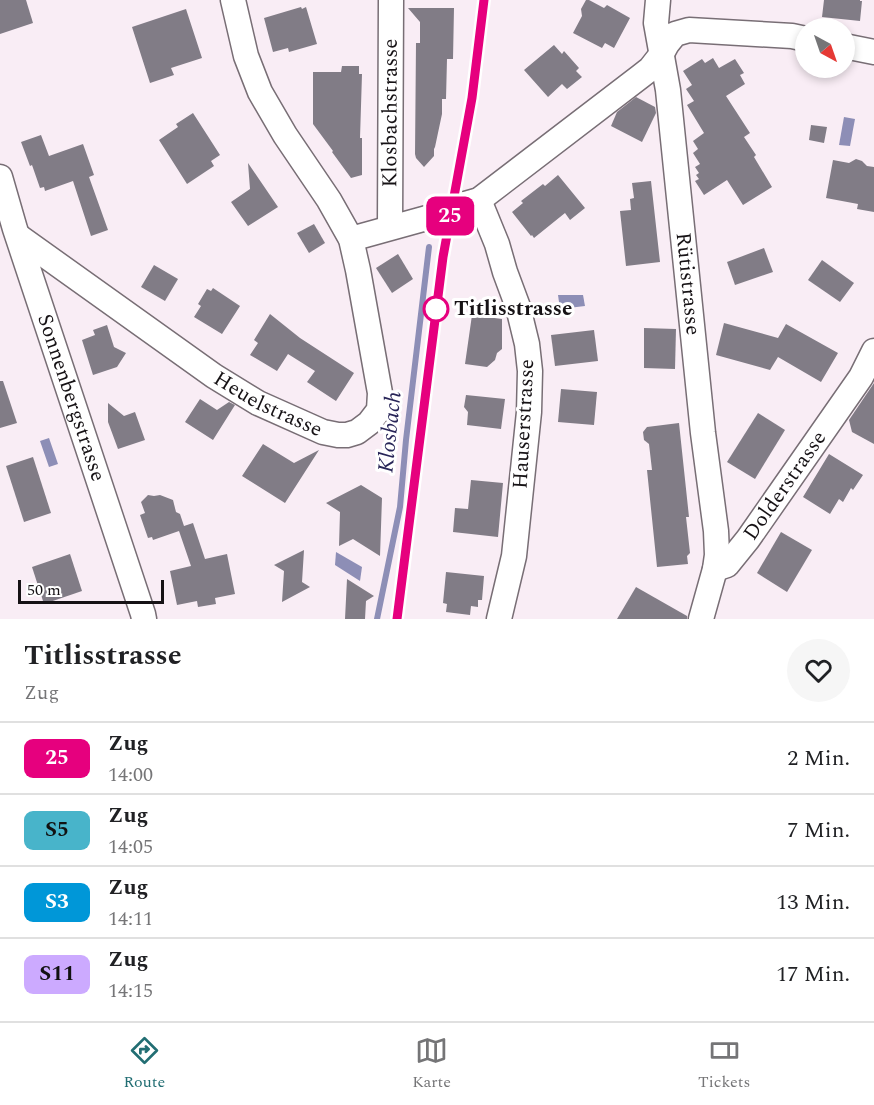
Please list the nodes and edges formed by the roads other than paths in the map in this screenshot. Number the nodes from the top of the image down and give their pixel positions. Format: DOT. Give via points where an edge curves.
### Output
graph roads {
  1 [pos="233,0"];
  2 [pos="391,0"];
  3 [pos="658,0"];
  4 [pos="795,37"];
  5 [pos="855,48"];
  6 [pos="874,52"];
  7 [pos="661,55"];
  8 [pos="0,177"];
  9 [pos="472,202"];
  10 [pos="5,213"];
  11 [pos="390,227"];
  12 [pos="18,236"];
  13 [pos="351,239"];
  14 [pos="874,351"];
  15 [pos="715,569"];
  16 [pos="144,619"];
  17 [pos="499,619"];
  18 [pos="701,619"];
  1 -- 13 [label="street" via="246,56 260,92"];
  2 -- 11 [label="street, Klosbachstrasse"];
  3 -- 7 [label="street, Rütistrasse" via="656,23"];
  4 -- 7 [label="street" via="688,30 675,34"];
  5 -- 6 [label="street"];
  7 -- 9 [label="street" via="650,69"];
  7 -- 15 [label="street, Rütistrasse" via="716,531"];
  8 -- 10 [label="street, Sonnenbergstrasse"];
  9 -- 11 [label="street, bridge"];
  9 -- 17 [label="street, Hauserstrasse" via="497,244 518,307 530,371 514,556"];
  10 -- 12 [label="street, Sonnenbergstrasse"];
  11 -- 13 [label="street"];
  12 -- 13 [label="street, Heuelstrasse" via="214,376 258,403 338,435 357,432 379,410 380,393"];
  12 -- 16 [label="street, Sonnenbergstrasse"];
  14 -- 15 [label="street, Dolderstrasse" via="861,377 748,538 727,565"];
  15 -- 18 [label="street"];
}
